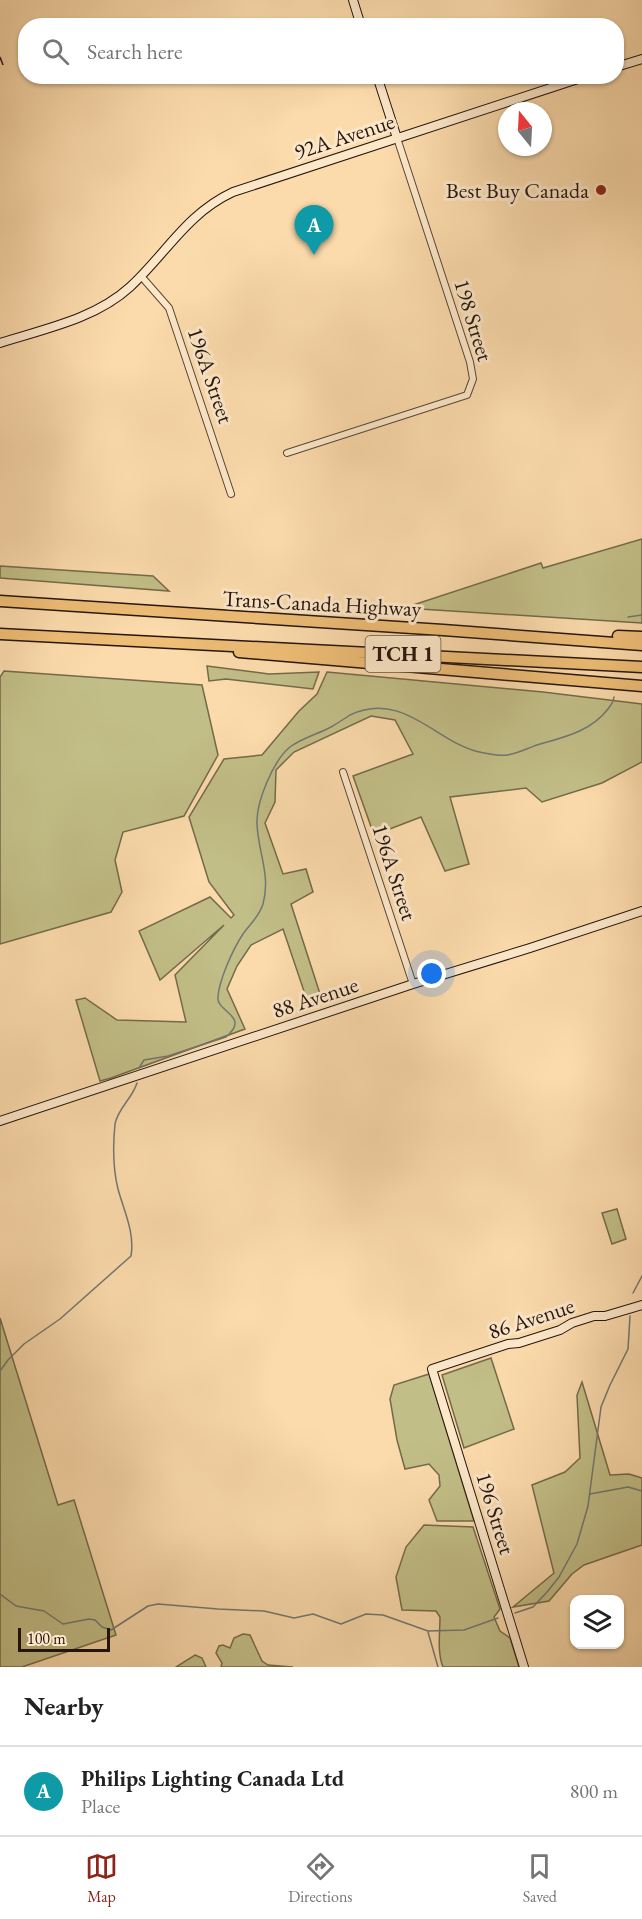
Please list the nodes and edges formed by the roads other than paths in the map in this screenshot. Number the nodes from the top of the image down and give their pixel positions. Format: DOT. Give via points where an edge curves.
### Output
graph roads {
  1 [pos="353,0"];
  2 [pos="359,18"];
  3 [pos="642,59"];
  4 [pos="624,65"];
  5 [pos="380,84"];
  6 [pos="562,84"];
  7 [pos="397,138"];
  8 [pos="141,276"];
  9 [pos="0,343"];
  10 [pos="287,453"];
  11 [pos="231,494"];
  12 [pos="0,601"];
  13 [pos="0,634"];
  14 [pos="511,634"];
  15 [pos="642,637"];
  16 [pos="164,643"];
  17 [pos="642,645"];
  18 [pos="642,668"];
  19 [pos="642,686"];
  20 [pos="343,772"];
  21 [pos="642,911"];
  22 [pos="413,984"];
  23 [pos="0,1121"];
  24 [pos="642,1305"];
  25 [pos="432,1369"];
  26 [pos="524,1667"];
  1 -- 2 [label="street"];
  3 -- 4 [label="street"];
  5 -- 7 [label="street, 198 Street"];
  6 -- 7 [label="street, 92A Avenue"];
  7 -- 8 [label="street, 92A Avenue" via="224,196 192,219"];
  7 -- 10 [label="street, 198 Street" via="473,379 467,394"];
  8 -- 9 [label="street, 92A Avenue" via="94,311"];
  8 -- 11 [label="street, 196A Street" via="169,308"];
  12 -- 14 [label="highway, Trans-Canada Highway / TCH 1"];
  13 -- 16 [label="highway, Trans-Canada Highway / TCH 1"];
  14 -- 15 [label="highway"];
  14 -- 17 [label="highway, Trans-Canada Highway / TCH 1"];
  16 -- 18 [label="highway, Trans-Canada Highway / TCH 1"];
  16 -- 19 [label="highway" via="269,656"];
  20 -- 22 [label="street, 196A Street"];
  21 -- 22 [label="street, 88 Avenue"];
  22 -- 23 [label="street, 88 Avenue"];
  24 -- 25 [label="street, 86 Avenue" via="594,1316"];
  25 -- 26 [label="street, 196 Street"];
}
